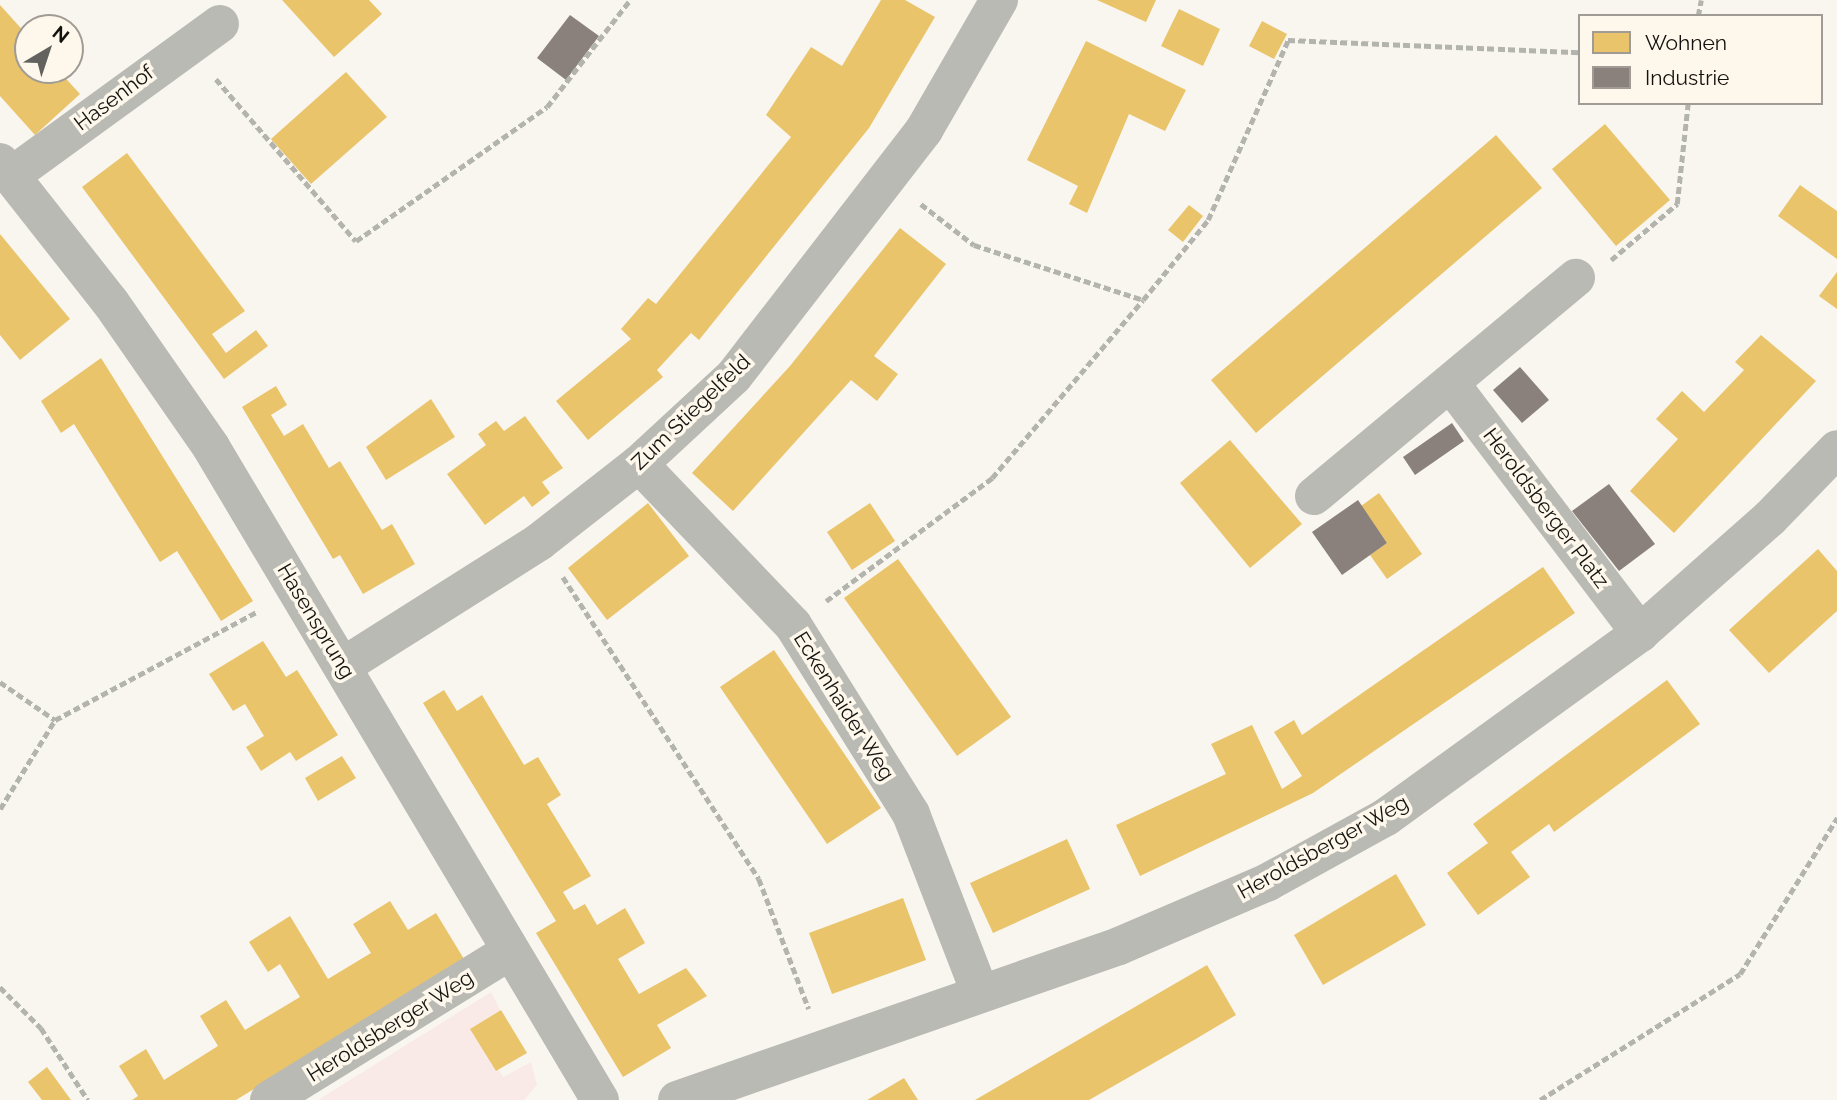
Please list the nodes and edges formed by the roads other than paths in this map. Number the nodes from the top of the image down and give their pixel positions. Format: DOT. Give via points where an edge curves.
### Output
graph roads {
  1 [pos="999,0"];
  2 [pos="219,24"];
  3 [pos="6,169"];
  4 [pos="1576,278"];
  5 [pos="1451,384"];
  6 [pos="1837,449"];
  7 [pos="639,464"];
  8 [pos="1314,496"];
  9 [pos="1640,633"];
  10 [pos="343,666"];
  11 [pos="510,951"];
  12 [pos="980,993"];
  13 [pos="741,1091"];
  14 [pos="269,1100"];
  15 [pos="600,1100"];
  16 [pos="677,1100"];
  1 -- 7 [label="street, Zum Stiegelfeld" via="957,80 889,178 734,376"];
  2 -- 3 [label="street, Hasenhof"];
  3 -- 10 [label="street, Hasensprung" via="204,436"];
  4 -- 5 [label="street"];
  5 -- 8 [label="street"];
  5 -- 9 [label="street, Heroldsberger Platz"];
  6 -- 9 [label="street, Heroldsberger Weg" via="1770,518"];
  7 -- 10 [label="street, Zum Stiegelfeld" via="539,541"];
  7 -- 12 [label="street, Eckenhaider Weg" via="793,625 911,814"];
  9 -- 12 [label="street, Heroldsberger Weg" via="1386,817 1279,875 1119,946"];
  10 -- 11 [label="street, Hasensprung"];
  11 -- 14 [label="street, Heroldsberger Weg"];
  11 -- 15 [label="street, Hasensprung"];
  12 -- 13 [label="street, Heroldsberger Weg" via="824,1050"];
  13 -- 16 [label="street, Heroldsberger Weg"];
}
